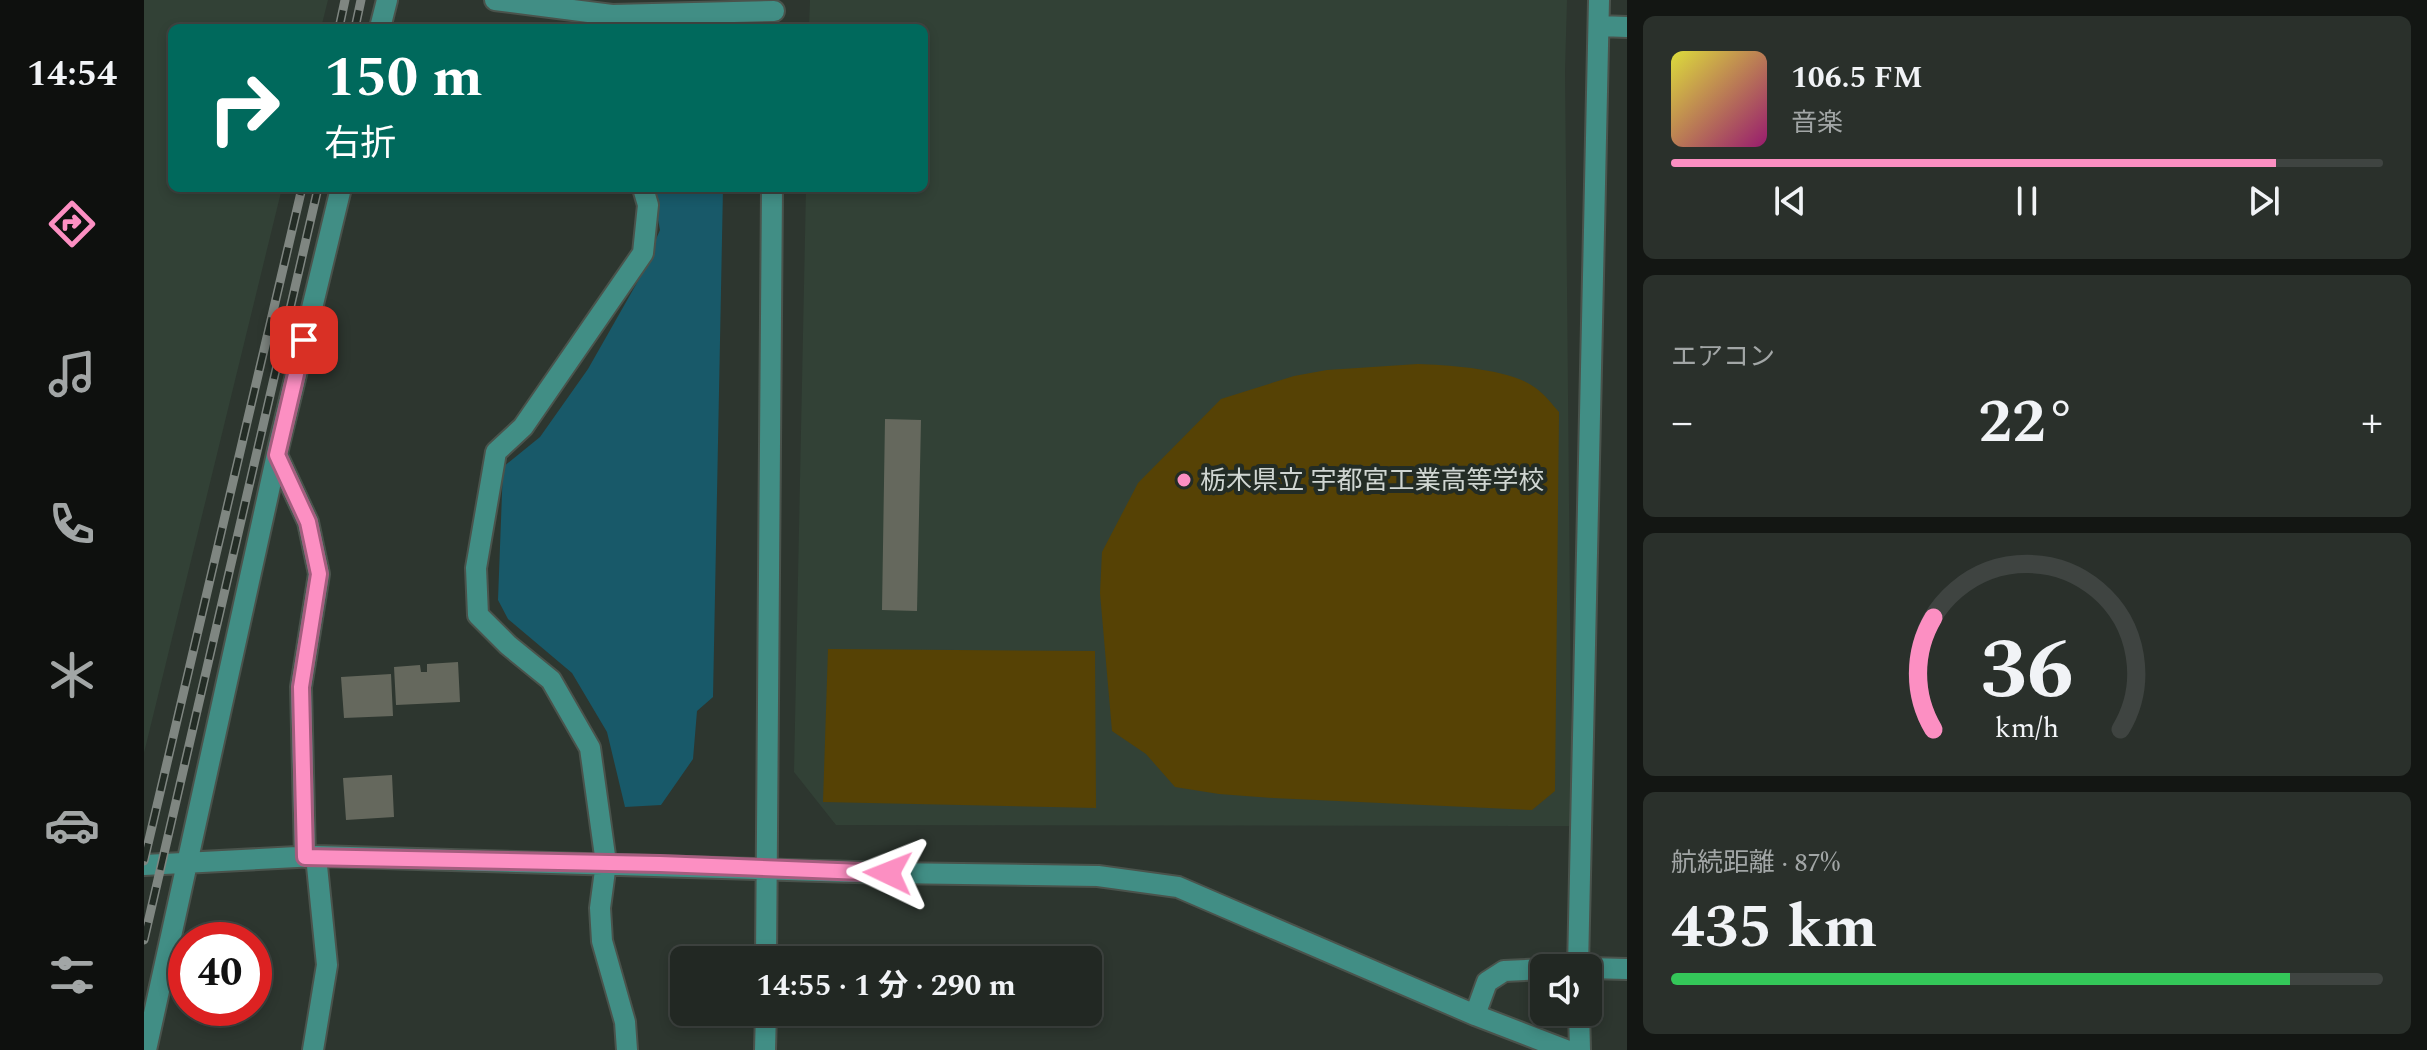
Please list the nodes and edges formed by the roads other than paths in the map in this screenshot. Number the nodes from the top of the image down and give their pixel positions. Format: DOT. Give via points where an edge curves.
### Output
graph roads {
  1 [pos="387,0"];
  2 [pos="495,0"];
  3 [pos="1599,0"];
  4 [pos="774,13"];
  5 [pos="613,21"];
  6 [pos="381,24"];
  7 [pos="1599,26"];
  8 [pos="1627,27"];
  9 [pos="340,192"];
  10 [pos="644,192"];
  11 [pos="772,192"];
  12 [pos="277,455"];
  13 [pos="311,856"];
  14 [pos="606,863"];
  15 [pos="189,864"];
  16 [pos="144,865"];
  17 [pos="768,868"];
  18 [pos="766,946"];
  19 [pos="1578,954"];
  20 [pos="1602,968"];
  21 [pos="1627,969"];
  22 [pos="1530,970"];
  23 [pos="1475,1015"];
  24 [pos="766,1026"];
  25 [pos="1579,1026"];
  26 [pos="146,1050"];
  27 [pos="313,1050"];
  28 [pos="627,1050"];
  29 [pos="765,1050"];
  30 [pos="1566,1050"];
  31 [pos="1580,1050"];
  1 -- 6 [label="street"];
  2 -- 5 [label="street"];
  3 -- 7 [label="street"];
  4 -- 5 [label="street"];
  7 -- 8 [label="street"];
  7 -- 19 [label="street"];
  9 -- 12 [label="street"];
  10 -- 14 [label="street" via="648,205 643,253 523,427 496,452 476,568 478,615 551,680 590,748"];
  11 -- 17 [label="street"];
  12 -- 13 [label="street" via="308,522 319,574 301,687"];
  12 -- 15 [label="street"];
  13 -- 14 [label="street"];
  13 -- 15 [label="street"];
  13 -- 27 [label="street" via="327,965"];
  14 -- 17 [label="street"];
  14 -- 28 [label="street" via="602,941 625,1022"];
  15 -- 16 [label="street"];
  15 -- 26 [label="street"];
  17 -- 18 [label="street"];
  17 -- 23 [label="street" via="1081,874 1178,887"];
  20 -- 21 [label="street"];
  22 -- 23 [label="street" via="1504,971 1487,982"];
  23 -- 30 [label="street"];
  24 -- 29 [label="street"];
  25 -- 31 [label="street"];
}
